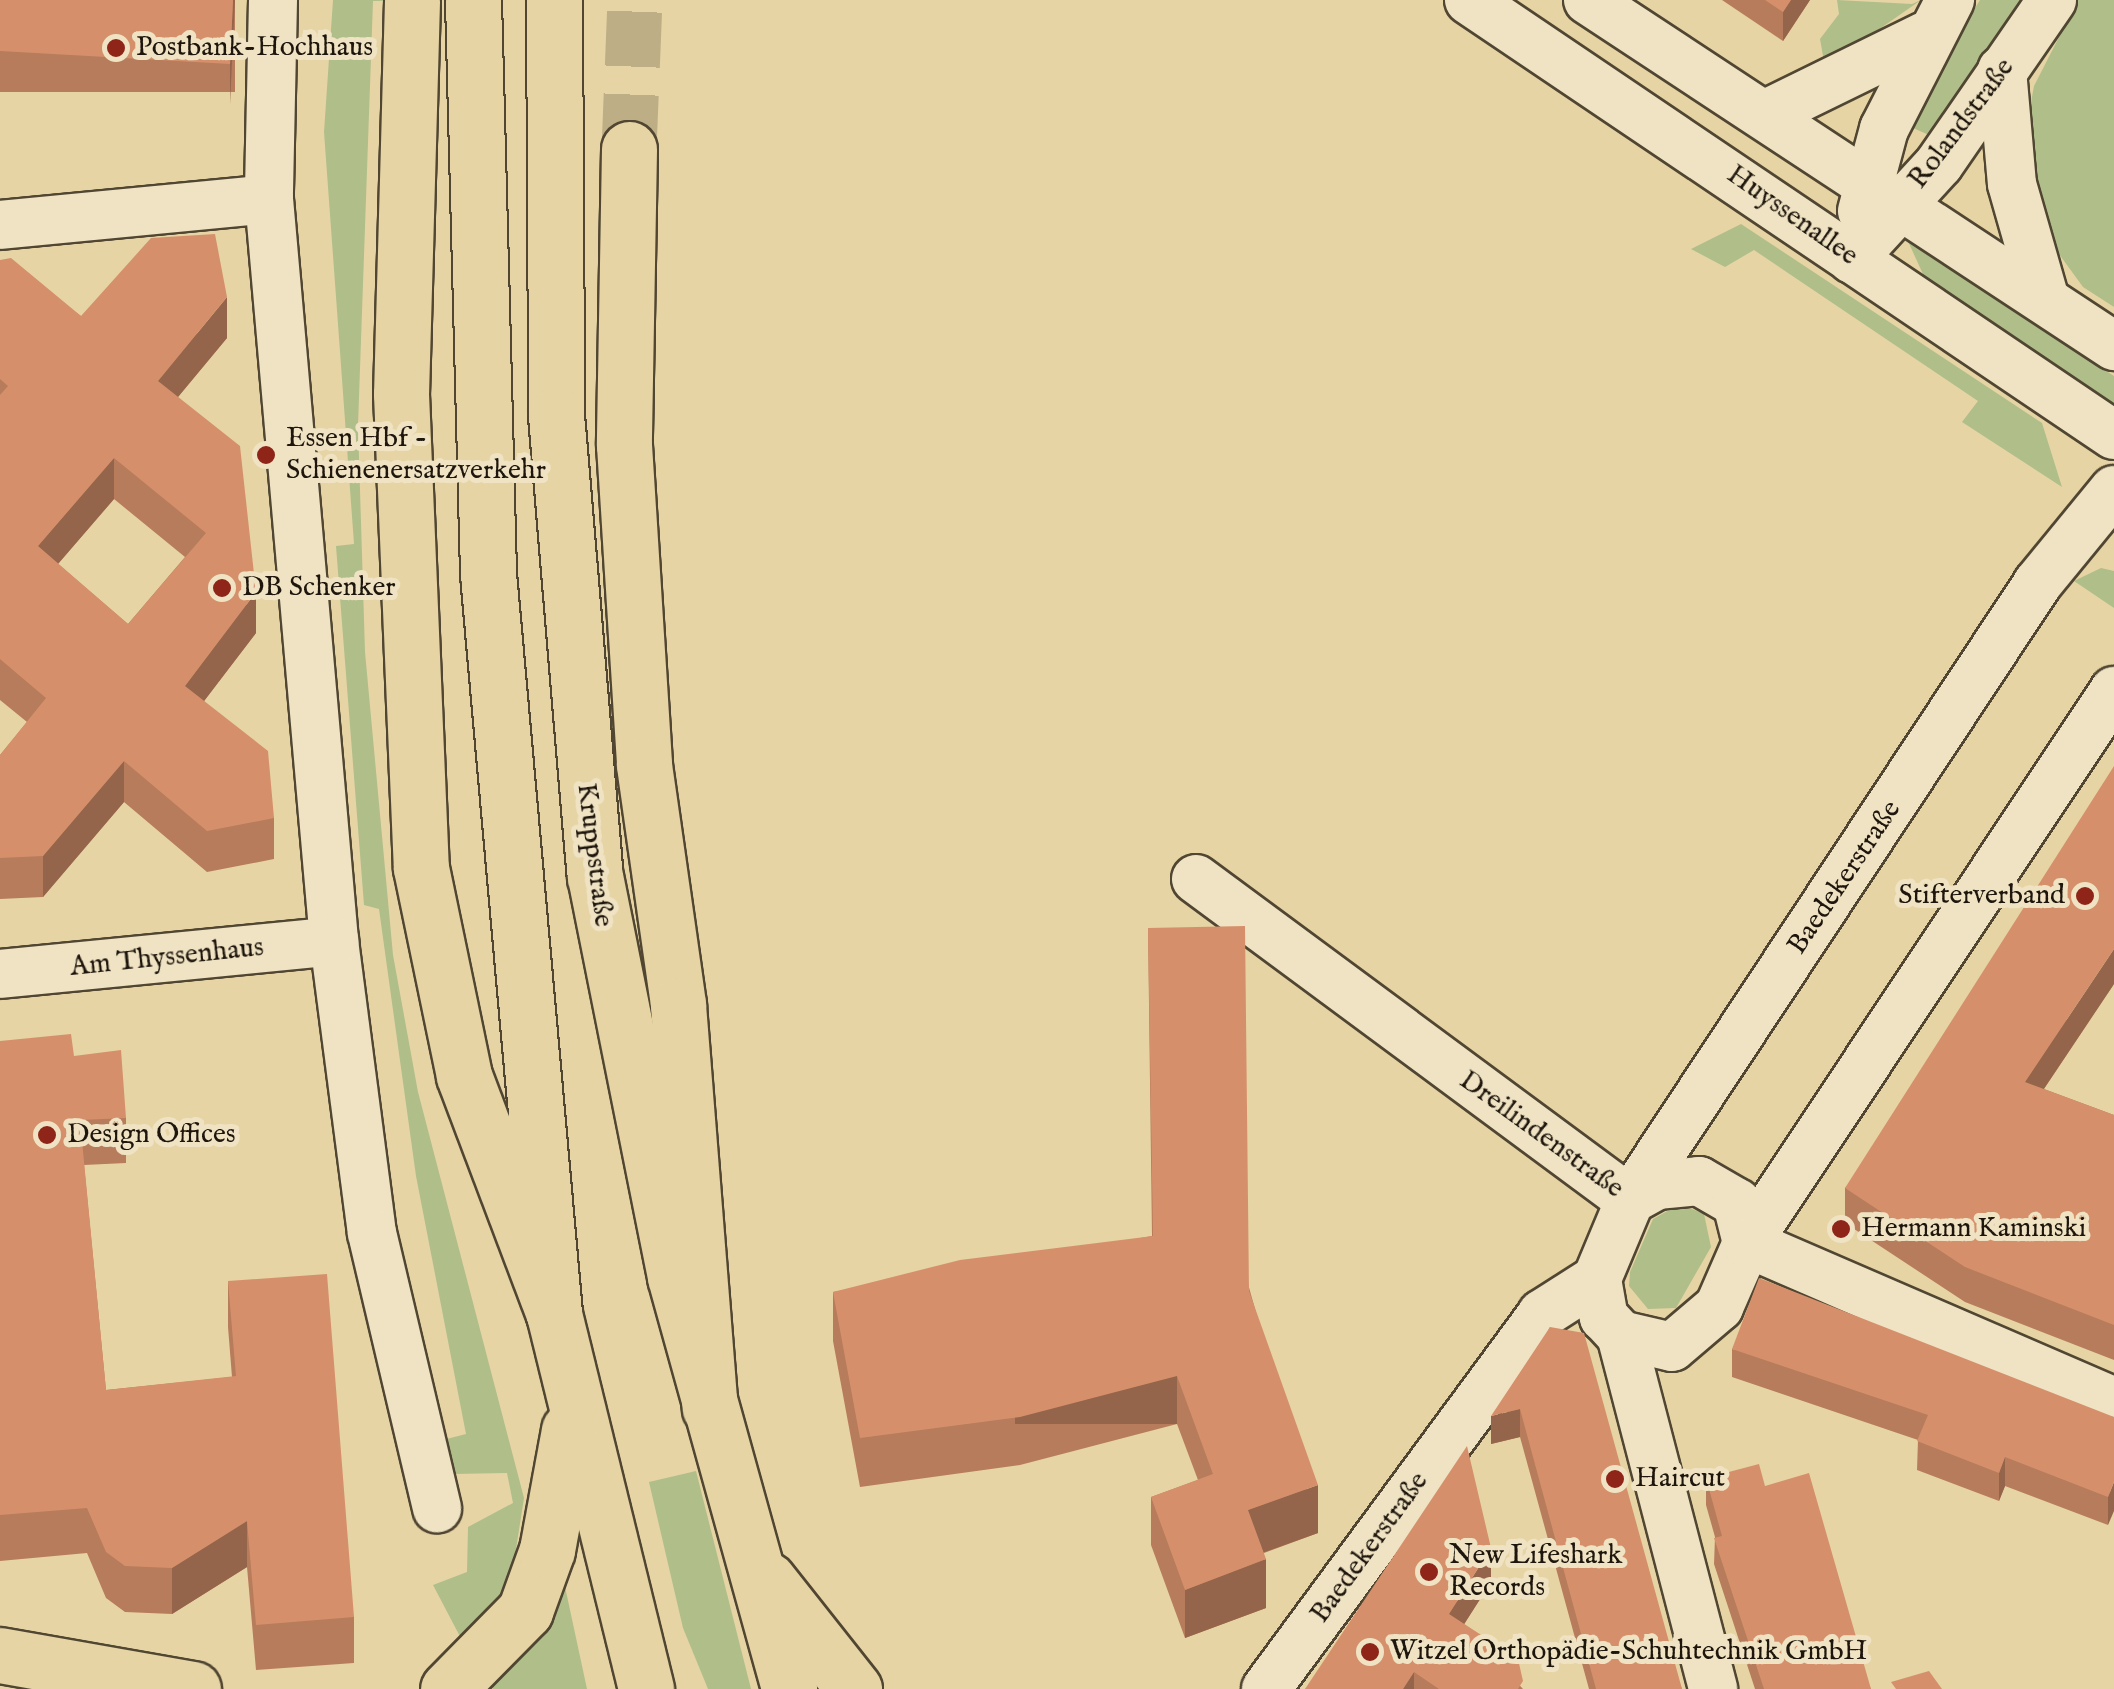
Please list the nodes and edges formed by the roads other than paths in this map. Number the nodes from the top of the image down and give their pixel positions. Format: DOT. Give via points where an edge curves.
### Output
graph roads {
  1 [pos="274,0"];
  2 [pos="473,0"];
  3 [pos="554,0"];
  4 [pos="1469,0"];
  5 [pos="1588,0"];
  6 [pos="2052,0"];
  7 [pos="412,2"];
  8 [pos="1937,18"];
  9 [pos="2002,70"];
  10 [pos="1766,114"];
  11 [pos="629,149"];
  12 [pos="1886,192"];
  13 [pos="270,199"];
  14 [pos="0,225"];
  15 [pos="1852,258"];
  16 [pos="2044,296"];
  17 [pos="2114,346"];
  18 [pos="2114,435"];
  19 [pos="2114,490"];
  20 [pos="2114,692"];
  21 [pos="1196,879"];
  22 [pos="334,941"];
  23 [pos="0,974"];
  24 [pos="1630,1200"];
  25 [pos="1747,1243"];
  26 [pos="1597,1278"];
  27 [pos="554,1314"];
  28 [pos="1621,1335"];
  29 [pos="2114,1402"];
  30 [pos="573,1407"];
  31 [pos="710,1408"];
  32 [pos="436,1508"];
  33 [pos="751,1558"];
  34 [pos="0,1655"];
  35 [pos="193,1689"];
  36 [pos="448,1689"];
  37 [pos="646,1689"];
  38 [pos="789,1689"];
  39 [pos="854,1689"];
  40 [pos="1266,1689"];
  41 [pos="1713,1689"];
  1 -- 13 [label="street"];
  2 -- 27 [label="main road" via="488,574"];
  3 -- 31 [label="main road, Kruppstraße" via="556,415 594,876 627,1062"];
  4 -- 15 [label="street, Huyssenallee"];
  5 -- 10 [label="street"];
  6 -- 9 [label="street, Rolandstraße"];
  7 -- 27 [label="main road" via="401,394 421,868 464,1076"];
  8 -- 10 [label="street"];
  8 -- 12 [label="street, Rolandstraße"];
  9 -- 12 [label="street, Rolandstraße"];
  9 -- 16 [label="street" via="2012,184"];
  10 -- 12 [label="street"];
  11 -- 31 [label="main road" via="624,444 641,727 678,1005"];
  12 -- 15 [label="street, Rolandstraße"];
  12 -- 16 [label="street"];
  13 -- 14 [label="street"];
  13 -- 22 [label="street"];
  15 -- 18 [label="street, Huyssenallee"];
  16 -- 17 [label="street"];
  19 -- 24 [label="street, Baedekerstraße" via="2038,583"];
  20 -- 25 [label="street"];
  21 -- 24 [label="street, Dreilindenstraße"];
  22 -- 23 [label="street, Am Thyssenhaus"];
  22 -- 32 [label="street" via="372,1234"];
  24 -- 25 [label="street, Dreilindenstraße" via="1657,1185 1699,1181 1737,1203"];
  24 -- 26 [label="street, Baedekerstraße"];
  25 -- 28 [label="street" via="1719,1307 1689,1340 1649,1348"];
  25 -- 29 [label="street"];
  26 -- 28 [label="street" via="1604,1317"];
  26 -- 40 [label="street, Baedekerstraße" via="1542,1314"];
  27 -- 30 [label="main road"];
  28 -- 41 [label="street"];
  30 -- 36 [label="main road" via="531,1597"];
  30 -- 37 [label="main road"];
  31 -- 33 [label="main road, Kruppstraße"];
  33 -- 38 [label="main road, Kruppstraße"];
  33 -- 39 [label="main road"];
  34 -- 35 [label="main road"];
}
